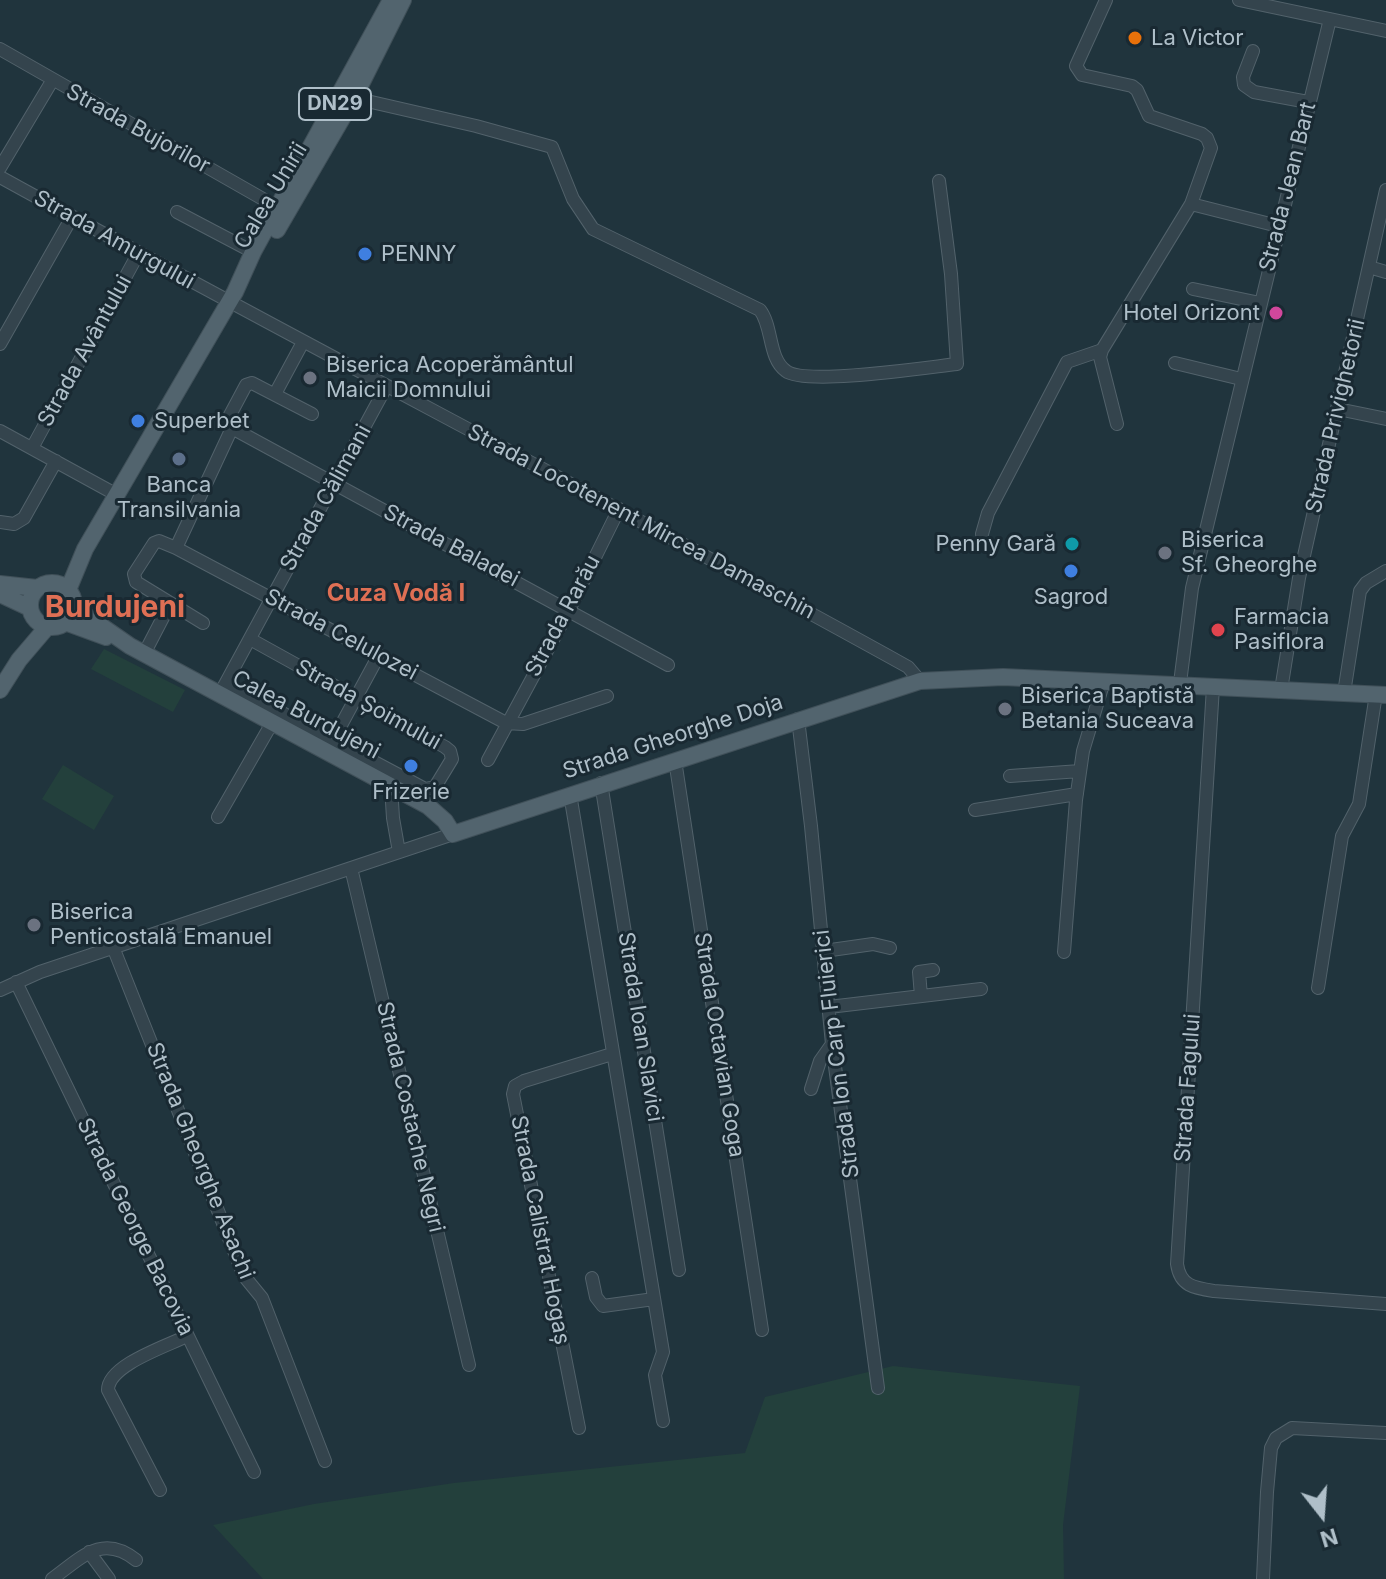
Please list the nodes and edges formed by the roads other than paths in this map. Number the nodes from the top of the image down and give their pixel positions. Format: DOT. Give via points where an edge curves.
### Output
graph roads {
  1 [pos="391,0"];
  2 [pos="403,0"];
  3 [pos="1106,0"];
  4 [pos="1239,0"];
  5 [pos="1330,19"];
  6 [pos="1386,31"];
  7 [pos="0,49"];
  8 [pos="1253,51"];
  9 [pos="52,81"];
  10 [pos="349,93"];
  11 [pos="1308,102"];
  12 [pos="0,168"];
  13 [pos="0,177"];
  14 [pos="939,181"];
  15 [pos="1386,190"];
  16 [pos="1191,204"];
  17 [pos="277,207"];
  18 [pos="177,212"];
  19 [pos="72,217"];
  20 [pos="1278,226"];
  21 [pos="253,252"];
  22 [pos="138,254"];
  23 [pos="1369,267"];
  24 [pos="1386,272"];
  25 [pos="240,285"];
  26 [pos="1193,289"];
  27 [pos="229,303"];
  28 [pos="1260,303"];
  29 [pos="303,342"];
  30 [pos="0,344"];
  31 [pos="1102,350"];
  32 [pos="1175,363"];
  33 [pos="1241,379"];
  34 [pos="386,387"];
  35 [pos="275,394"];
  36 [pos="1338,409"];
  37 [pos="312,414"];
  38 [pos="1386,419"];
  39 [pos="1117,424"];
  40 [pos="232,428"];
  41 [pos="0,431"];
  42 [pos="32,448"];
  43 [pos="56,461"];
  44 [pos="334,483"];
  45 [pos="117,495"];
  46 [pos="619,509"];
  47 [pos="0,522"];
  48 [pos="982,534"];
  49 [pos="176,548"];
  50 [pos="1386,571"];
  51 [pos="0,584"];
  52 [pos="37,588"];
  53 [pos="66,593"];
  54 [pos="0,594"];
  55 [pos="271,598"];
  56 [pos="170,604"];
  57 [pos="569,610"];
  58 [pos="37,618"];
  59 [pos="65,622"];
  60 [pos="203,623"];
  61 [pos="250,639"];
  62 [pos="137,650"];
  63 [pos="379,655"];
  64 [pos="668,665"];
  65 [pos="920,681"];
  66 [pos="1104,681"];
  67 [pos="1180,683"];
  68 [pos="1213,687"];
  69 [pos="223,688"];
  70 [pos="0,690"];
  71 [pos="1281,690"];
  72 [pos="1344,693"];
  73 [pos="1381,695"];
  74 [pos="607,696"];
  75 [pos="356,698"];
  76 [pos="798,719"];
  77 [pos="272,723"];
  78 [pos="506,723"];
  79 [pos="333,740"];
  80 [pos="488,760"];
  81 [pos="675,760"];
  82 [pos="1080,771"];
  83 [pos="1010,776"];
  84 [pos="601,783"];
  85 [pos="391,786"];
  86 [pos="570,794"];
  87 [pos="1077,794"];
  88 [pos="975,810"];
  89 [pos="218,817"];
  90 [pos="453,834"];
  91 [pos="399,852"];
  92 [pos="351,868"];
  93 [pos="113,947"];
  94 [pos="890,948"];
  95 [pos="824,951"];
  96 [pos="1064,952"];
  97 [pos="933,970"];
  98 [pos="16,982"];
  99 [pos="1318,988"];
  100 [pos="981,989"];
  101 [pos="0,990"];
  102 [pos="921,996"];
  103 [pos="829,1007"];
  104 [pos="832,1044"];
  105 [pos="612,1054"];
  106 [pos="811,1089"];
  107 [pos="679,1270"];
  108 [pos="592,1278"];
  109 [pos="654,1299"];
  110 [pos="1386,1304"];
  111 [pos="762,1330"];
  112 [pos="187,1336"];
  113 [pos="469,1365"];
  114 [pos="878,1388"];
  115 [pos="663,1421"];
  116 [pos="579,1428"];
  117 [pos="1386,1433"];
  118 [pos="325,1461"];
  119 [pos="254,1472"];
  120 [pos="160,1490"];
  121 [pos="89,1552"];
  122 [pos="136,1560"];
  123 [pos="67,1574"];
  124 [pos="52,1579"];
  125 [pos="109,1579"];
  126 [pos="1263,1579"];
  1 -- 10 [label="main road, Calea Unirii / DN29"];
  2 -- 10 [label="main road, Calea Unirii / DN29"];
  3 -- 16 [label="street" via="1076,66 1082,75 1132,86 1153,118 1207,138 1211,148"];
  4 -- 5 [label="street"];
  5 -- 6 [label="street"];
  5 -- 11 [label="street, Strada Jean Bart"];
  7 -- 9 [label="street, Strada Bujorilor"];
  8 -- 11 [label="street" via="1244,85 1254,92"];
  9 -- 12 [label="street"];
  9 -- 17 [label="street, Strada Bujorilor"];
  10 -- 14 [label="street" via="552,147 573,199 593,229 760,310 768,321 775,355 785,371 796,375 957,364"];
  10 -- 17 [label="main road, Calea Unirii / DN29"];
  10 -- 25 [label="main road, Calea Unirii / DN29" via="258,262"];
  11 -- 20 [label="street, Strada Jean Bart"];
  13 -- 19 [label="street, Strada Amurgului"];
  15 -- 23 [label="street, Strada Privighetorii"];
  16 -- 20 [label="street"];
  16 -- 31 [label="street"];
  17 -- 21 [label="main road, Calea Unirii / DN29"];
  18 -- 21 [label="street"];
  19 -- 22 [label="street, Strada Amurgului"];
  19 -- 30 [label="street"];
  20 -- 28 [label="street, Strada Jean Bart"];
  21 -- 25 [label="main road, Calea Unirii / DN29"];
  22 -- 27 [label="street, Strada Amurgului"];
  22 -- 42 [label="street, Strada Avântului"];
  23 -- 24 [label="street"];
  23 -- 36 [label="street, Strada Privighetorii"];
  25 -- 27 [label="main road, Calea Unirii / DN29"];
  26 -- 28 [label="street"];
  27 -- 29 [label="street, Strada Locotenent Mircea Damaschin"];
  27 -- 45 [label="main road, Calea Unirii / DN29"];
  28 -- 33 [label="street, Strada Jean Bart"];
  29 -- 34 [label="street, Strada Locotenent Mircea Damaschin"];
  29 -- 35 [label="street"];
  31 -- 39 [label="street"];
  31 -- 48 [label="street" via="1067,362"];
  32 -- 33 [label="street"];
  33 -- 67 [label="street, Strada Jean Bart" via="1192,588"];
  34 -- 44 [label="street, Strada Călimani"];
  34 -- 46 [label="street, Strada Locotenent Mircea Damaschin"];
  35 -- 37 [label="street"];
  35 -- 40 [label="street" via="248,383 230,415"];
  36 -- 38 [label="street"];
  36 -- 71 [label="street, Strada Privighetorii" via="1299,578"];
  40 -- 44 [label="street, Strada Baladei"];
  40 -- 49 [label="street"];
  41 -- 42 [label="street"];
  42 -- 43 [label="street"];
  43 -- 45 [label="street"];
  43 -- 47 [label="street" via="24,518 14,524"];
  44 -- 55 [label="street, Strada Călimani"];
  44 -- 57 [label="street, Strada Baladei"];
  45 -- 53 [label="main road, Calea Unirii / DN29"];
  46 -- 57 [label="street, Strada Rarău"];
  46 -- 65 [label="street, Strada Locotenent Mircea Damaschin" via="908,667"];
  49 -- 55 [label="street, Strada Celulozei"];
  49 -- 56 [label="street" via="154,543 134,574 136,582"];
  50 -- 72 [label="street" via="1360,591"];
  51 -- 52 [label="main road"];
  52 -- 53 [label="main road"];
  52 -- 58 [label="main road" via="30,600"];
  53 -- 59 [label="main road, DN29" via="70,617"];
  53 -- 62 [label="main road, Calea Burdujeni" via="81,612"];
  54 -- 58 [label="main road"];
  55 -- 61 [label="street, Strada Călimani"];
  55 -- 63 [label="street, Strada Celulozei"];
  56 -- 60 [label="street"];
  56 -- 62 [label="street"];
  57 -- 64 [label="street, Strada Baladei"];
  57 -- 78 [label="street, Strada Rarău"];
  58 -- 59 [label="main road"];
  58 -- 70 [label="main road"];
  59 -- 62 [label="main road, Calea Burdujeni"];
  61 -- 69 [label="street, Strada Călimani"];
  61 -- 75 [label="street, Strada Șoimului"];
  62 -- 69 [label="main road, Calea Burdujeni"];
  63 -- 75 [label="street"];
  63 -- 78 [label="street, Strada Celulozei"];
  65 -- 66 [label="main road, Strada Gheorghe Doja" via="990,676"];
  65 -- 76 [label="main road, Strada Gheorghe Doja"];
  66 -- 67 [label="main road, Strada Gheorghe Doja"];
  66 -- 82 [label="street"];
  67 -- 68 [label="main road, Strada Gheorghe Doja"];
  68 -- 71 [label="main road, Strada Gheorghe Doja"];
  68 -- 110 [label="street, Strada Fagului" via="1179,1276 1198,1289"];
  69 -- 77 [label="main road, Calea Burdujeni"];
  69 -- 79 [label="street"];
  71 -- 72 [label="main road, Strada Gheorghe Doja"];
  72 -- 73 [label="main road, Strada Gheorghe Doja"];
  73 -- 99 [label="street" via="1359,804 1342,836"];
  74 -- 78 [label="street" via="523,724"];
  75 -- 79 [label="street"];
  75 -- 79 [label="street, Strada Șoimului" via="450,751 452,759 435,787 425,789"];
  76 -- 81 [label="main road, Strada Gheorghe Doja"];
  76 -- 95 [label="street, Strada Ion Carp Fluierici"];
  77 -- 85 [label="main road, Calea Burdujeni"];
  77 -- 89 [label="street"];
  78 -- 80 [label="street, Strada Rarău"];
  81 -- 84 [label="main road, Strada Gheorghe Doja"];
  81 -- 111 [label="street, Strada Octavian Goga"];
  82 -- 83 [label="street"];
  82 -- 87 [label="street"];
  84 -- 86 [label="main road, Strada Gheorghe Doja"];
  84 -- 107 [label="street, Strada Ioan Slavici"];
  85 -- 90 [label="main road, Calea Burdujeni" via="438,814"];
  85 -- 91 [label="street"];
  86 -- 90 [label="main road, Strada Gheorghe Doja"];
  86 -- 105 [label="street"];
  87 -- 88 [label="street"];
  87 -- 96 [label="street"];
  90 -- 91 [label="street, Strada Gheorghe Doja"];
  91 -- 92 [label="street, Strada Gheorghe Doja"];
  92 -- 93 [label="street, Strada Gheorghe Doja"];
  92 -- 113 [label="street, Strada Costache Negri"];
  93 -- 98 [label="street, Strada Gheorghe Doja"];
  93 -- 118 [label="street, Strada Gheorghe Asachi" via="244,1276 262,1298"];
  94 -- 95 [label="street" via="873,944"];
  95 -- 103 [label="street, Strada Ion Carp Fluierici"];
  97 -- 102 [label="street" via="919,972"];
  98 -- 101 [label="street, Strada Gheorghe Doja"];
  98 -- 112 [label="street, Strada George Bacovia"];
  100 -- 102 [label="street"];
  102 -- 103 [label="street"];
  103 -- 104 [label="street, Strada Ion Carp Fluierici"];
  104 -- 106 [label="street"];
  104 -- 114 [label="street, Strada Ion Carp Fluierici"];
  105 -- 109 [label="street"];
  105 -- 116 [label="street, Strada Calistrat Hogaș" via="524,1081 513,1094"];
  108 -- 109 [label="street" via="603,1306"];
  109 -- 115 [label="street" via="663,1352 655,1375"];
  112 -- 119 [label="street, Strada George Bacovia"];
  112 -- 120 [label="street" via="119,1369 108,1383"];
  117 -- 126 [label="street" via="1292,1428 1276,1438 1271,1448"];
  121 -- 122 [label="street" via="115,1548"];
  121 -- 123 [label="street"];
  121 -- 125 [label="street"];
  123 -- 124 [label="street"];
}
